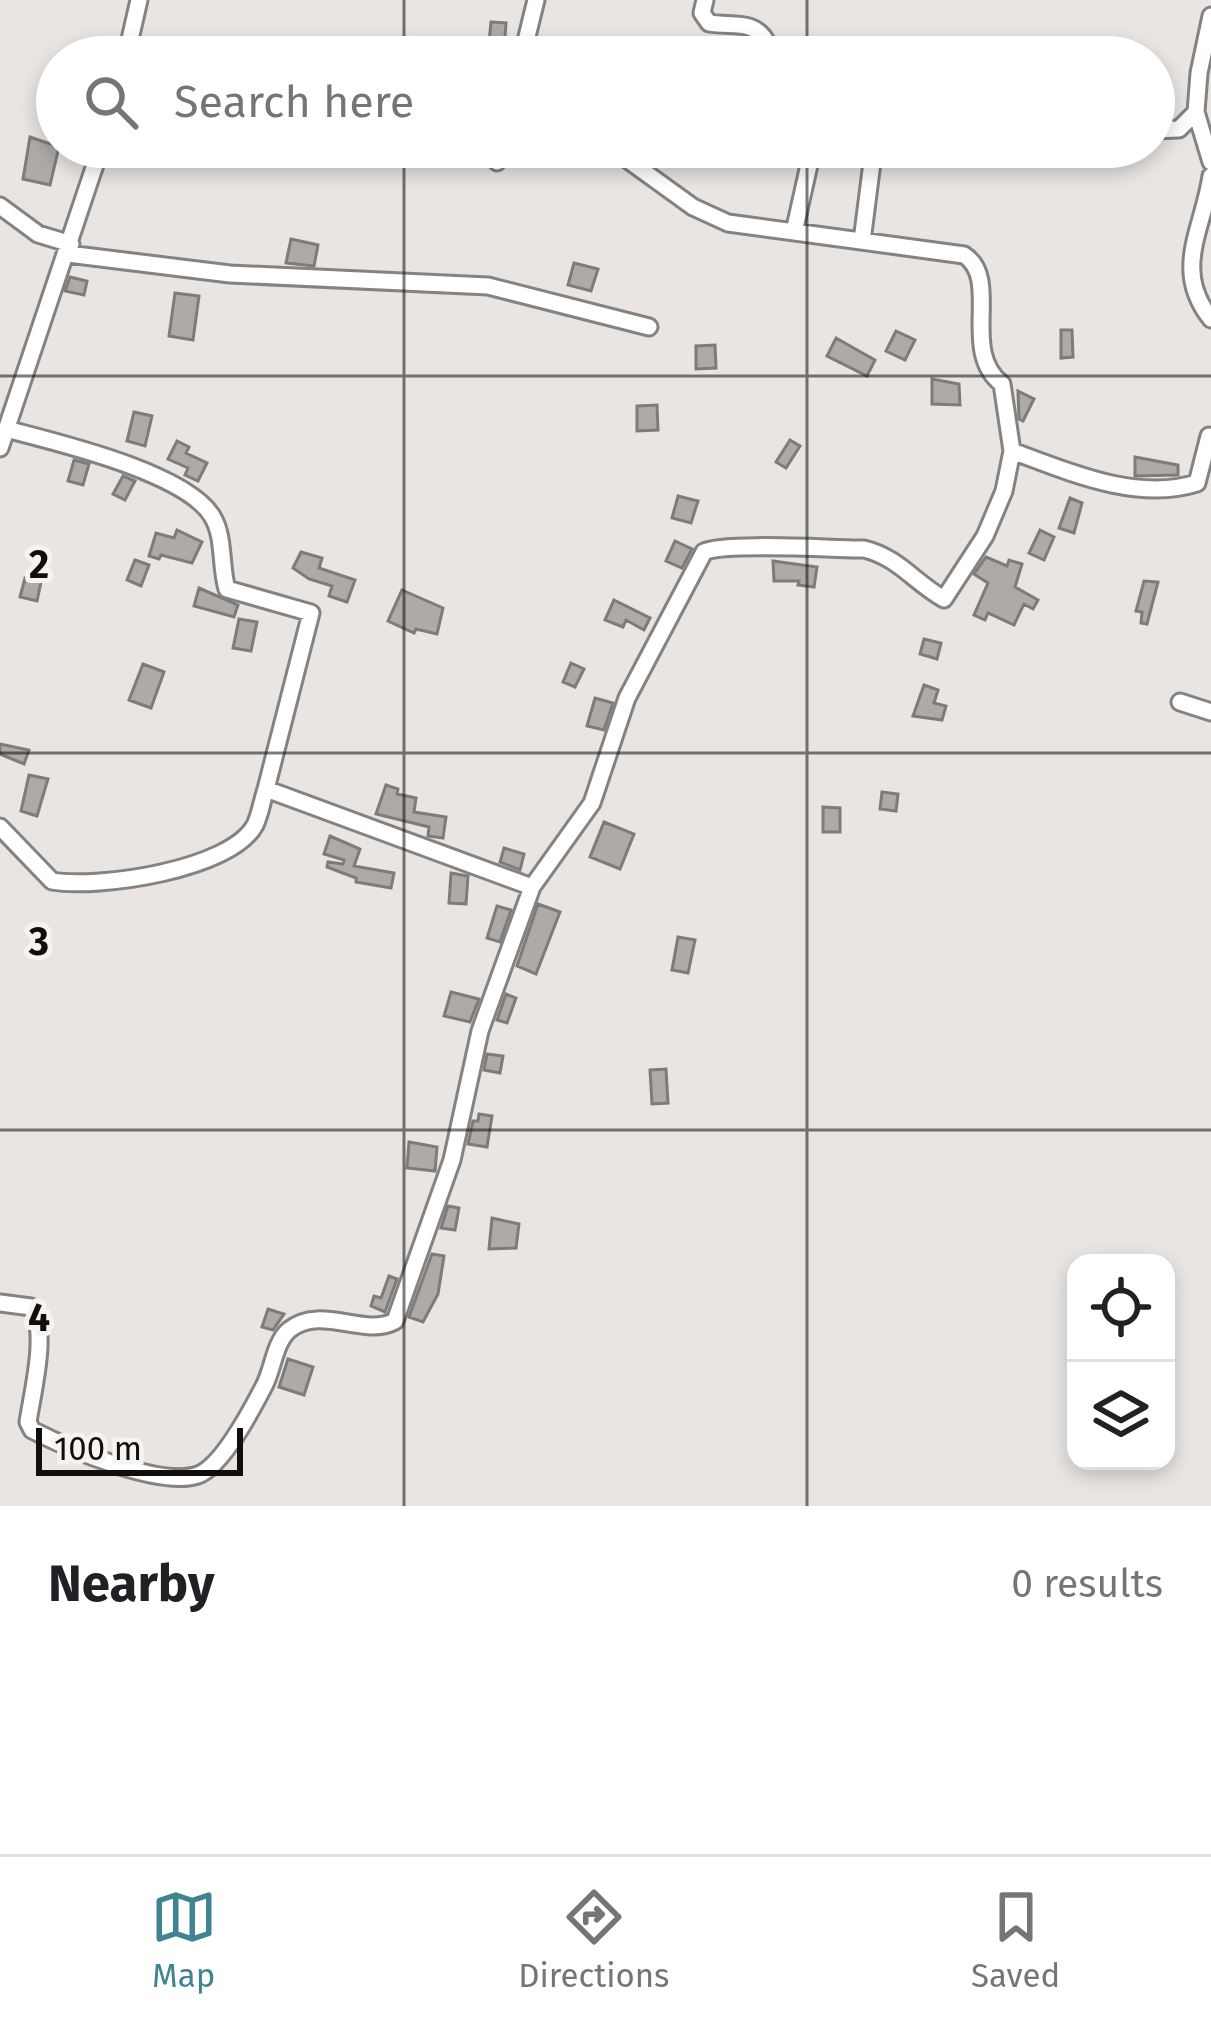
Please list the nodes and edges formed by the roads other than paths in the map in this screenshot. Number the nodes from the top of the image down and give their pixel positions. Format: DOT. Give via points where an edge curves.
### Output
graph roads {
  1 [pos="139,0"];
  2 [pos="536,0"];
  3 [pos="705,0"];
  4 [pos="1211,16"];
  5 [pos="131,36"];
  6 [pos="527,36"];
  7 [pos="762,36"];
  8 [pos="1196,112"];
  9 [pos="1175,129"];
  10 [pos="1211,162"];
  11 [pos="94,168"];
  12 [pos="640,168"];
  13 [pos="808,168"];
  14 [pos="871,168"];
  15 [pos="1211,176"];
  16 [pos="0,206"];
  17 [pos="794,232"];
  18 [pos="862,241"];
  19 [pos="69,249"];
  20 [pos="1211,319"];
  21 [pos="650,328"];
  22 [pos="6,429"];
  23 [pos="1209,436"];
  24 [pos="0,448"];
  25 [pos="1012,452"];
  26 [pos="1180,702"];
  27 [pos="1211,712"];
  28 [pos="266,789"];
  29 [pos="0,827"];
  30 [pos="532,886"];
  31 [pos="0,1303"];
  1 -- 5 [label="street"];
  2 -- 6 [label="street"];
  3 -- 7 [label="street" via="709,23 748,25"];
  4 -- 8 [label="street"];
  8 -- 9 [label="street"];
  8 -- 10 [label="street"];
  11 -- 19 [label="street"];
  12 -- 17 [label="street" via="728,224"];
  13 -- 17 [label="street"];
  14 -- 18 [label="street"];
  15 -- 20 [label="street" via="1190,262"];
  16 -- 19 [label="street"];
  17 -- 18 [label="street"];
  18 -- 25 [label="street" via="975,263 982,350 1004,389"];
  19 -- 21 [label="street" via="230,274 488,286"];
  19 -- 22 [label="street"];
  22 -- 24 [label="street"];
  22 -- 28 [label="street" via="91,452 189,493 215,522 227,589 310,611"];
  23 -- 25 [label="street" via="1197,482 1177,489 1101,481"];
  25 -- 30 [label="street" via="985,536 944,599 908,569 864,549 704,552 627,698 592,803"];
  26 -- 27 [label="street"];
  28 -- 29 [label="street" via="254,827 220,856 96,884 52,881"];
  28 -- 30 [label="street"];
  30 -- 31 [label="street" via="480,1031 446,1180 395,1321 325,1319 283,1335 236,1436 201,1474 167,1479 32,1430 38,1315"];
}
